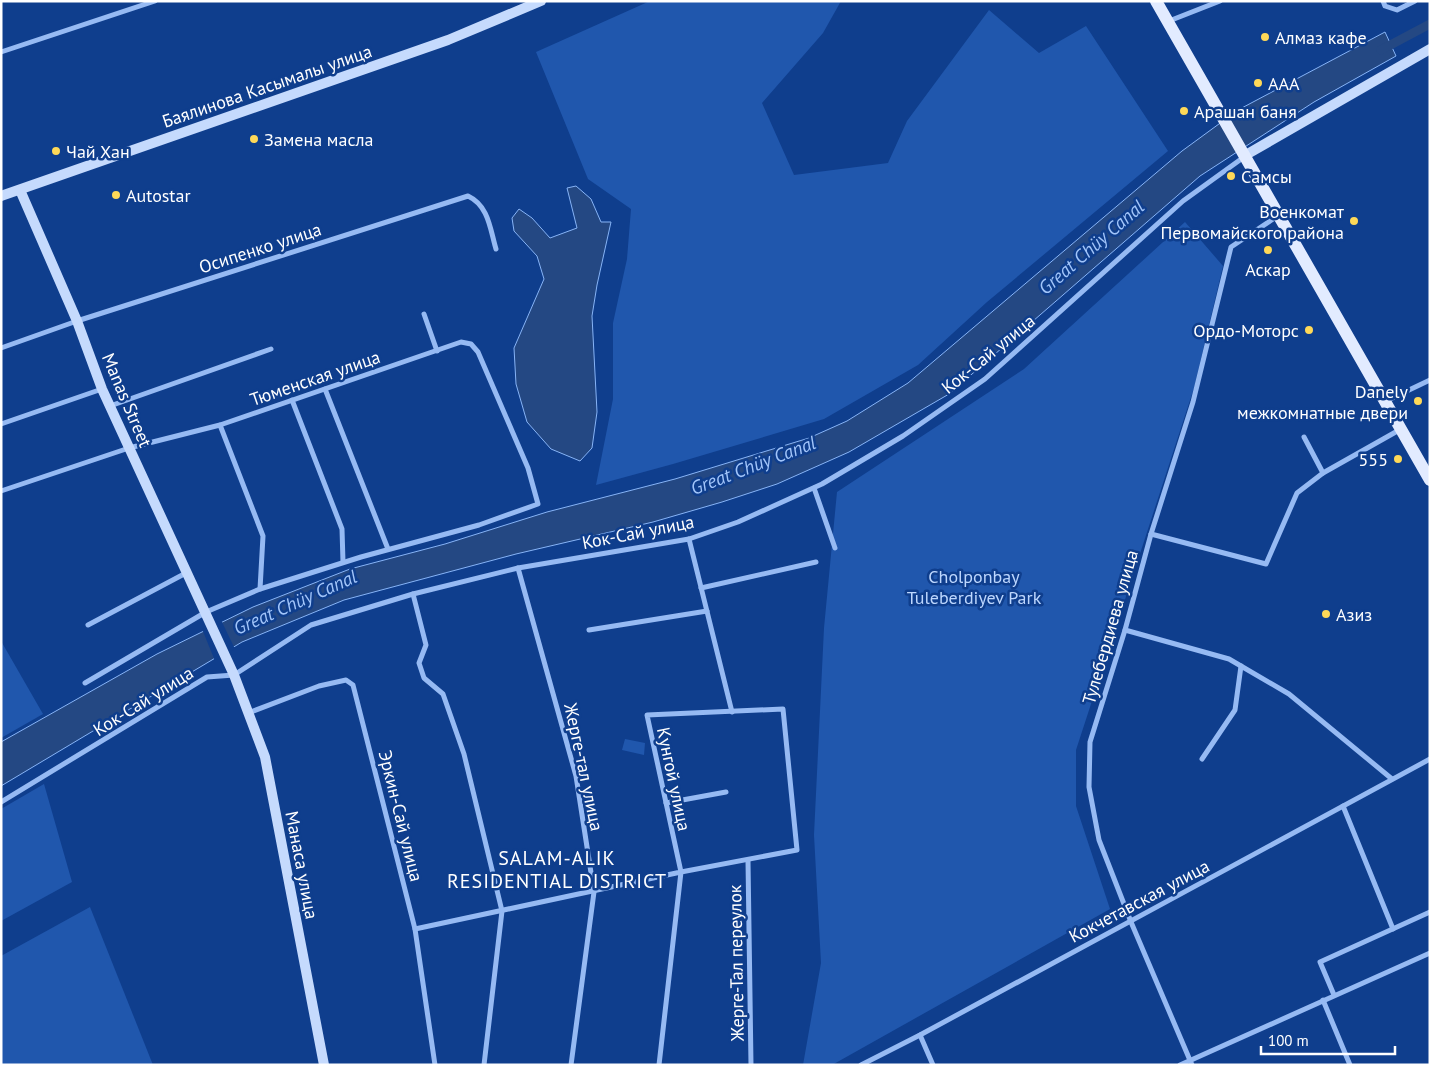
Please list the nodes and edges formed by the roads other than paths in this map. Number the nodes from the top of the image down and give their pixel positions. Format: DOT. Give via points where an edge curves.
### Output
graph roads {
  1 [pos="155,1"];
  2 [pos="540,1"];
  3 [pos="1156,1"];
  4 [pos="1220,1"];
  5 [pos="1383,1"];
  6 [pos="1415,1"];
  7 [pos="1168,22"];
  8 [pos="1430,49"];
  9 [pos="1,52"];
  10 [pos="1244,156"];
  11 [pos="20,190"];
  12 [pos="2,193"];
  13 [pos="1280,215"];
  14 [pos="496,249"];
  15 [pos="424,314"];
  16 [pos="77,321"];
  17 [pos="1,348"];
  18 [pos="271,349"];
  19 [pos="437,351"];
  20 [pos="1430,380"];
  21 [pos="102,389"];
  22 [pos="325,389"];
  23 [pos="292,400"];
  24 [pos="1386,401"];
  25 [pos="110,406"];
  26 [pos="1,424"];
  27 [pos="220,425"];
  28 [pos="1401,428"];
  29 [pos="1304,437"];
  30 [pos="129,448"];
  31 [pos="1323,473"];
  32 [pos="1430,480"];
  33 [pos="814,488"];
  34 [pos="1,491"];
  35 [pos="1151,534"];
  36 [pos="689,539"];
  37 [pos="835,548"];
  38 [pos="388,549"];
  39 [pos="343,562"];
  40 [pos="816,562"];
  41 [pos="518,568"];
  42 [pos="186,573"];
  43 [pos="260,588"];
  44 [pos="701,588"];
  45 [pos="413,594"];
  46 [pos="707,611"];
  47 [pos="208,616"];
  48 [pos="88,625"];
  49 [pos="590,630"];
  50 [pos="1125,630"];
  51 [pos="228,662"];
  52 [pos="1240,666"];
  53 [pos="234,675"];
  54 [pos="86,683"];
  55 [pos="732,712"];
  56 [pos="248,713"];
  57 [pos="1202,759"];
  58 [pos="1430,759"];
  59 [pos="1392,779"];
  60 [pos="726,792"];
  61 [pos="1,802"];
  62 [pos="666,803"];
  63 [pos="1343,806"];
  64 [pos="748,861"];
  65 [pos="681,872"];
  66 [pos="594,892"];
  67 [pos="502,911"];
  68 [pos="1430,912"];
  69 [pos="1130,922"];
  70 [pos="416,929"];
  71 [pos="1393,929"];
  72 [pos="1430,953"];
  73 [pos="1334,995"];
  74 [pos="1323,1000"];
  75 [pos="920,1035"];
  76 [pos="1191,1063"];
  77 [pos="324,1065"];
  78 [pos="435,1065"];
  79 [pos="484,1065"];
  80 [pos="572,1065"];
  81 [pos="658,1065"];
  82 [pos="751,1065"];
  83 [pos="861,1065"];
  84 [pos="933,1065"];
  85 [pos="1180,1065"];
  86 [pos="1350,1065"];
  1 -- 9 [label="street"];
  2 -- 11 [label="street, Баялинова Касымалы улица" via="448,40"];
  3 -- 7 [label="main road"];
  4 -- 7 [label="street"];
  5 -- 6 [label="street" via="1385,6 1397,10"];
  7 -- 10 [label="main road"];
  8 -- 10 [label="street"];
  10 -- 13 [label="main road"];
  10 -- 33 [label="street, Кок-Сай улица" via="1183,201 985,379 903,436"];
  11 -- 12 [label="street, Баялинова Касымалы улица"];
  11 -- 16 [label="street, Manas Street"];
  13 -- 24 [label="main road"];
  13 -- 35 [label="street, Тулебердиева улица" via="1231,247 1193,402"];
  14 -- 16 [label="street, Осипенко улица" via="485,209 468,196"];
  15 -- 19 [label="street"];
  16 -- 17 [label="street, Осипенко улица"];
  16 -- 21 [label="street, Manas Street"];
  18 -- 25 [label="street"];
  19 -- 22 [label="street, Тюменская улица"];
  19 -- 38 [label="street, Тюменская улица" via="461,342 471,344 478,352 528,468 538,504"];
  20 -- 24 [label="street"];
  21 -- 25 [label="street, Manas Street"];
  21 -- 26 [label="street"];
  22 -- 23 [label="street, Тюменская улица"];
  22 -- 38 [label="street"];
  23 -- 27 [label="street, Тюменская улица"];
  23 -- 39 [label="street" via="342,529"];
  24 -- 28 [label="main road"];
  25 -- 30 [label="street, Manas Street"];
  27 -- 30 [label="street, Тюменская улица"];
  27 -- 43 [label="street" via="263,536"];
  28 -- 31 [label="street"];
  28 -- 32 [label="main road"];
  29 -- 31 [label="street"];
  30 -- 34 [label="street, Тюменская улица"];
  30 -- 42 [label="street, Manas Street"];
  31 -- 35 [label="street" via="1297,493 1266,564"];
  33 -- 36 [label="street, Кок-Сай улица" via="738,522"];
  33 -- 37 [label="street"];
  35 -- 50 [label="street, Тулебердиева улица"];
  36 -- 41 [label="street, Кок-Сай улица"];
  36 -- 44 [label="street"];
  38 -- 39 [label="street"];
  39 -- 43 [label="street"];
  40 -- 44 [label="street"];
  41 -- 45 [label="street, Кок-Сай улица"];
  41 -- 66 [label="street, Жерге-тал улица" via="576,776"];
  42 -- 47 [label="street, Manas Street"];
  42 -- 48 [label="street"];
  43 -- 47 [label="street"];
  44 -- 46 [label="street"];
  45 -- 53 [label="street, Кок-Сай улица" via="311,625"];
  45 -- 67 [label="street" via="426,646 419,663 424,678 443,694 464,754"];
  46 -- 49 [label="street"];
  46 -- 55 [label="street"];
  47 -- 51 [label="street, Manas Street"];
  47 -- 54 [label="street"];
  50 -- 52 [label="street" via="1229,659"];
  50 -- 69 [label="street, Тулебердиева улица" via="1090,742 1089,787 1099,840"];
  51 -- 53 [label="street, Манаса улица"];
  52 -- 57 [label="street" via="1235,710"];
  52 -- 59 [label="street" via="1289,694"];
  53 -- 56 [label="street, Манаса улица"];
  53 -- 61 [label="street, Кок-Сай улица" via="207,677"];
  55 -- 62 [label="street, Кунгой улица" via="647,715"];
  55 -- 64 [label="street, Кунгой улица" via="783,709 797,850"];
  56 -- 70 [label="street, Эркин-Сай улица" via="319,686 346,680 353,685"];
  56 -- 77 [label="street, Манаса улица" via="265,757"];
  58 -- 59 [label="street, Кокчетавская улица"];
  59 -- 63 [label="street, Кокчетавская улица"];
  60 -- 62 [label="street"];
  62 -- 65 [label="street, Кунгой улица"];
  63 -- 69 [label="street, Кокчетавская улица"];
  63 -- 71 [label="street"];
  64 -- 65 [label="street"];
  64 -- 82 [label="street, Жерге-Тал переулок"];
  65 -- 66 [label="street"];
  65 -- 81 [label="street, Кунгой улица"];
  66 -- 67 [label="street"];
  66 -- 80 [label="street, Жерге-тал улица"];
  67 -- 70 [label="street"];
  67 -- 79 [label="street"];
  68 -- 71 [label="street"];
  69 -- 75 [label="street, Кокчетавская улица"];
  69 -- 76 [label="street, Тулебердиева улица"];
  70 -- 78 [label="street, Эркин-Сай улица"];
  71 -- 73 [label="street" via="1320,962"];
  72 -- 73 [label="street"];
  73 -- 74 [label="street"];
  74 -- 76 [label="street"];
  74 -- 86 [label="street"];
  75 -- 83 [label="street, Кокчетавская улица"];
  75 -- 84 [label="street"];
  76 -- 85 [label="street"];
}
